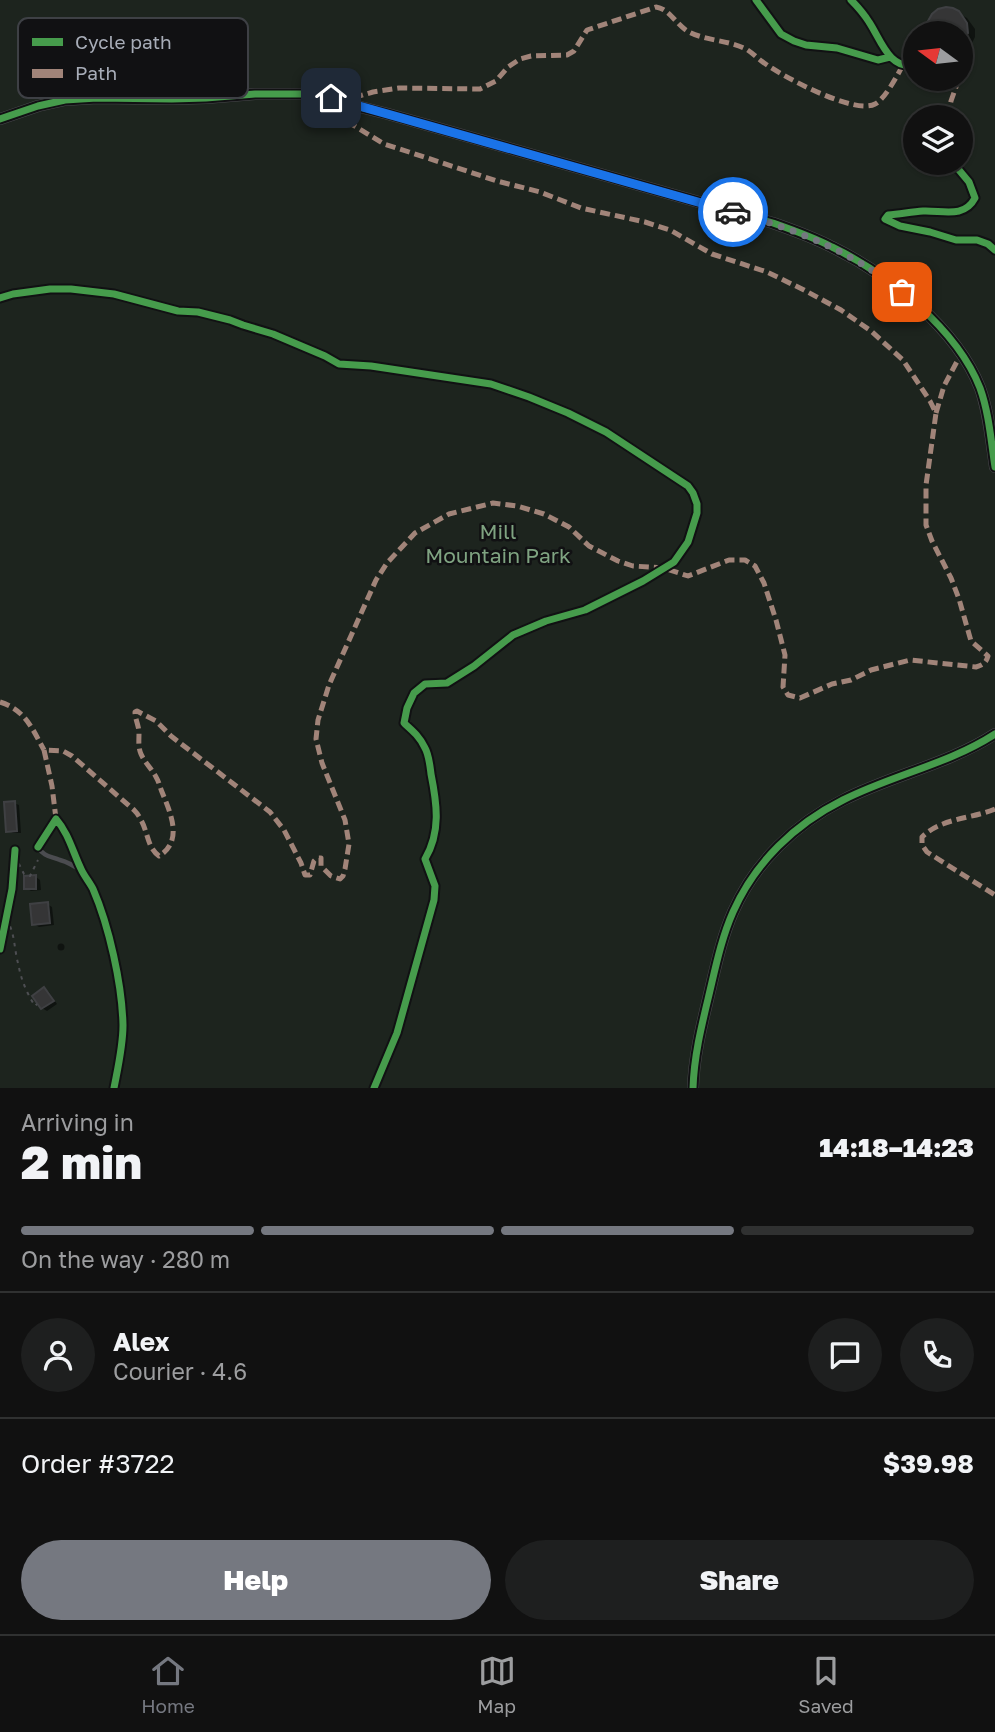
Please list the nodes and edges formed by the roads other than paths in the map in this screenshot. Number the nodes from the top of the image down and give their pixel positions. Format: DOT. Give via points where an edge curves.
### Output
graph roads {
  1 [pos="851,0"];
  2 [pos="903,65"];
  3 [pos="248,95"];
  4 [pos="86,98"];
  5 [pos="134,98"];
  6 [pos="216,98"];
  7 [pos="0,119"];
  8 [pos="995,467"];
  9 [pos="995,734"];
  10 [pos="83,872"];
  11 [pos="114,1088"];
  12 [pos="693,1088"];
  1 -- 2 [label="lane" via="890,57"];
  3 -- 8 [label="street" via="331,98 773,223 855,259 925,313 974,374 987,414"];
  4 -- 7 [label="street" via="38,106"];
  5 -- 6 [label="street"];
  9 -- 12 [label="street" via="966,751 844,800 798,828 768,856 741,895 724,936 698,1042"];
  10 -- 10 [label="lane" via="38,848 55,819 64,828"];
  10 -- 11 [label="street" via="104,920 120,994 122,1033"];
}
